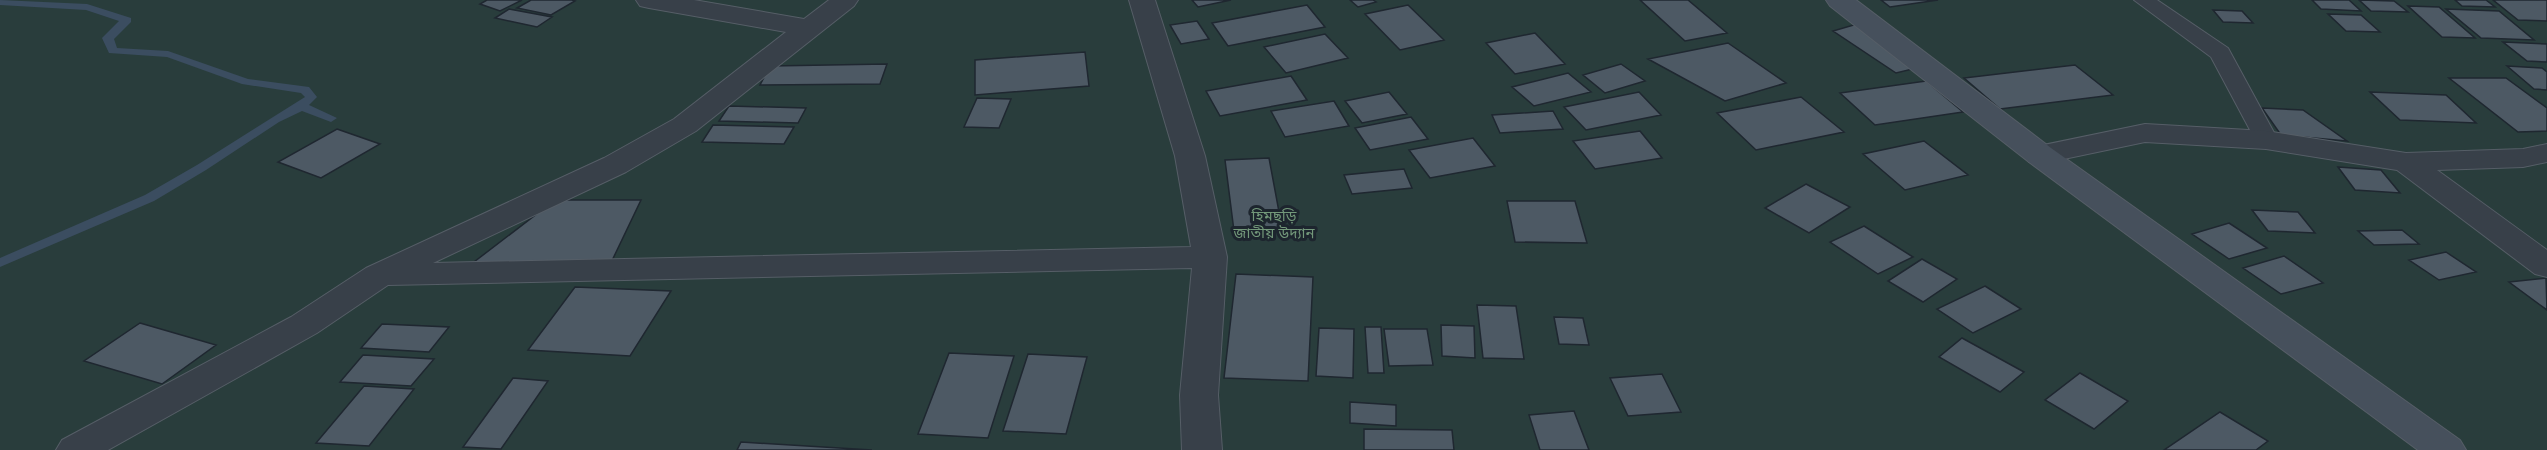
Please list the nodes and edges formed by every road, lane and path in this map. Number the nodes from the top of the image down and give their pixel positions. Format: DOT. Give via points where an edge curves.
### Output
graph roads {
  1 [pos="649,0"];
  2 [pos="845,0"];
  3 [pos="1142,0"];
  4 [pos="1839,0"];
  5 [pos="2144,0"];
  6 [pos="807,28"];
  7 [pos="2266,140"];
  8 [pos="2547,153"];
  9 [pos="2040,155"];
  10 [pos="2406,162"];
  11 [pos="1210,257"];
  12 [pos="2547,266"];
  13 [pos="378,276"];
  14 [pos="76,450"];
  15 [pos="1202,450"];
  16 [pos="2446,450"];
  1 -- 6 [label="street"];
  2 -- 6 [label="street"];
  3 -- 11 [label="street" via="1190,156"];
  4 -- 9 [label="street"];
  5 -- 7 [label="lane" via="2220,53"];
  6 -- 13 [label="street" via="685,125 615,165"];
  7 -- 9 [label="street" via="2145,133"];
  7 -- 10 [label="street"];
  8 -- 10 [label="street" via="2523,158"];
  9 -- 16 [label="street"];
  10 -- 12 [label="street"];
  11 -- 13 [label="street"];
  11 -- 15 [label="street" via="1199,395"];
  13 -- 14 [label="street" via="304,326"];
}
